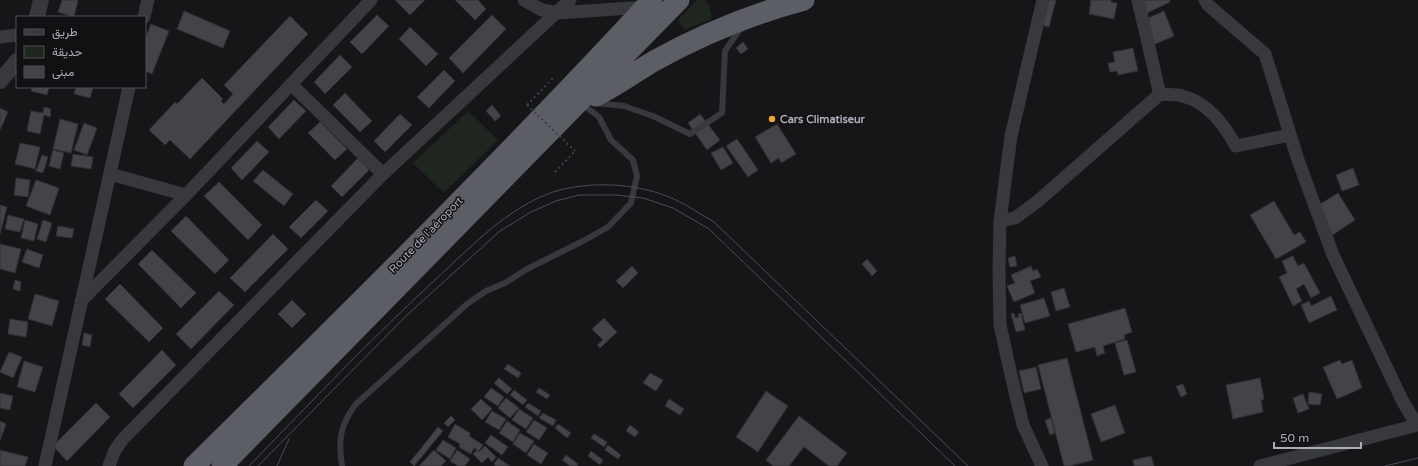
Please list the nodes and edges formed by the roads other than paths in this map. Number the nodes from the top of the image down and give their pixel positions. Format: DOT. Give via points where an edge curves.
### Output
graph roads {
  1 [pos="41,0"];
  2 [pos="148,0"];
  3 [pos="356,0"];
  4 [pos="524,0"];
  5 [pos="570,0"];
  6 [pos="679,0"];
  7 [pos="804,0"];
  8 [pos="1043,0"];
  9 [pos="1138,0"];
  10 [pos="1205,0"];
  11 [pos="370,1"];
  12 [pos="649,4"];
  13 [pos="558,13"];
  14 [pos="36,16"];
  15 [pos="144,16"];
  16 [pos="751,17"];
  17 [pos="16,35"];
  18 [pos="0,37"];
  19 [pos="16,62"];
  20 [pos="0,81"];
  21 [pos="291,84"];
  22 [pos="129,88"];
  23 [pos="1160,95"];
  24 [pos="580,102"];
  25 [pos="1290,135"];
  26 [pos="110,174"];
  27 [pos="383,174"];
  28 [pos="186,195"];
  29 [pos="1000,221"];
  30 [pos="81,301"];
  31 [pos="45,466"];
  32 [pos="109,466"];
  33 [pos="194,466"];
  34 [pos="222,466"];
  35 [pos="342,466"];
  36 [pos="1042,466"];
  37 [pos="1260,466"];
  1 -- 14 [label="street"];
  2 -- 15 [label="street"];
  3 -- 11 [label="street"];
  4 -- 13 [label="street" via="542,10"];
  5 -- 13 [label="street"];
  6 -- 24 [label="highway, Route de l'aéroport"];
  7 -- 16 [label="highway"];
  8 -- 29 [label="street" via="1011,136"];
  9 -- 23 [label="street"];
  10 -- 25 [label="street" via="1265,54"];
  11 -- 21 [label="street"];
  12 -- 13 [label="street"];
  12 -- 33 [label="highway, Route de l'aéroport" via="359,303"];
  13 -- 27 [label="street"];
  16 -- 24 [label="highway" via="692,41 597,96"];
  16 -- 24 [label="lane" via="725,51 722,113 690,134 653,116 624,106"];
  17 -- 18 [label="street"];
  19 -- 20 [label="street"];
  21 -- 27 [label="street"];
  21 -- 28 [label="street"];
  22 -- 26 [label="street"];
  23 -- 25 [label="street" via="1183,96 1204,106 1222,122 1236,146"];
  23 -- 29 [label="street" via="1038,201 1015,218"];
  24 -- 34 [label="highway, Route de l'aéroport"];
  24 -- 35 [label="lane" via="599,117 611,140 633,160 637,176 631,203 608,227 486,291 467,304 356,404 346,417 341,430"];
  25 -- 37 [label="street" via="1333,255 1403,402 1417,425"];
  26 -- 28 [label="street"];
  26 -- 30 [label="street"];
  27 -- 32 [label="street" via="123,439 115,450"];
  28 -- 30 [label="street"];
  29 -- 36 [label="street" via="1000,325 1023,425"];
  30 -- 31 [label="street"];
}
